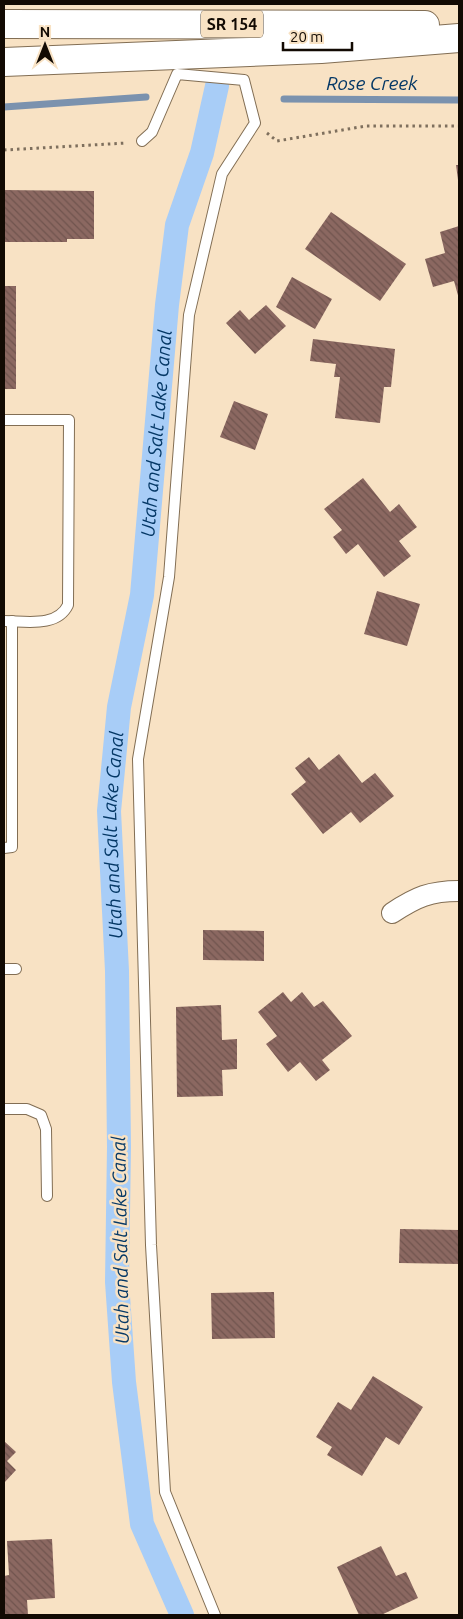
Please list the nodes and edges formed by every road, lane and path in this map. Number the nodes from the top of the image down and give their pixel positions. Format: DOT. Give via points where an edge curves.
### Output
graph roads {
  1 [pos="4,24"];
  2 [pos="459,25"];
  3 [pos="459,38"];
  4 [pos="4,62"];
  5 [pos="255,123"];
  6 [pos="459,126"];
  7 [pos="142,141"];
  8 [pos="4,150"];
  9 [pos="4,420"];
  10 [pos="8,621"];
  11 [pos="4,848"];
  12 [pos="459,891"];
  13 [pos="392,913"];
  14 [pos="4,969"];
  15 [pos="16,969"];
  16 [pos="4,1109"];
  17 [pos="47,1196"];
  18 [pos="215,1615"];
  1 -- 2 [label="highway, SR 154"];
  3 -- 4 [label="highway" via="311,49"];
  5 -- 6 [label="path" via="277,141 366,126"];
  5 -- 7 [label="lane" via="244,80 177,74 152,132"];
  5 -- 18 [label="lane" via="222,174 189,315 169,577 138,759 151,1245 165,1492"];
  7 -- 8 [label="path"];
  9 -- 10 [label="lane" via="69,420 68,605 61,616 53,620"];
  10 -- 11 [label="lane" via="12,847"];
  12 -- 13 [label="street" via="432,892 411,900"];
  14 -- 15 [label="lane"];
  16 -- 17 [label="lane" via="27,1109 41,1115 46,1130"];
}
